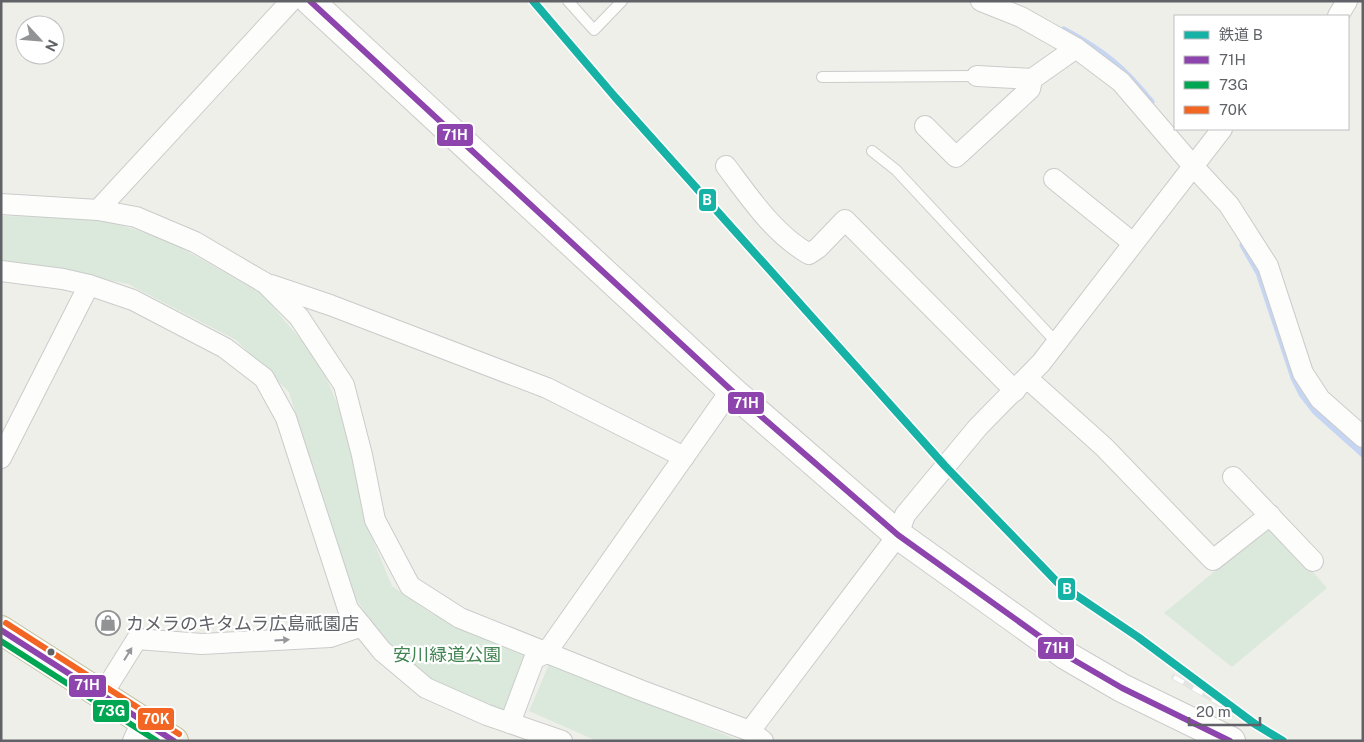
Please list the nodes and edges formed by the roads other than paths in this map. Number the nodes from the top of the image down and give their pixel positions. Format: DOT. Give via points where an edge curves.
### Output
graph roads {
  1 [pos="291,1"];
  2 [pos="310,1"];
  3 [pos="568,1"];
  4 [pos="622,1"];
  5 [pos="981,1"];
  6 [pos="1347,1"];
  7 [pos="1339,15"];
  8 [pos="1076,48"];
  9 [pos="977,76"];
  10 [pos="822,77"];
  11 [pos="1032,80"];
  12 [pos="925,126"];
  13 [pos="1221,130"];
  14 [pos="872,151"];
  15 [pos="726,166"];
  16 [pos="1193,166"];
  17 [pos="1054,179"];
  18 [pos="1,204"];
  19 [pos="98,210"];
  20 [pos="1133,243"];
  21 [pos="1,271"];
  22 [pos="265,284"];
  23 [pos="88,285"];
  24 [pos="1057,343"];
  25 [pos="1021,385"];
  26 [pos="731,390"];
  27 [pos="1363,437"];
  28 [pos="684,457"];
  29 [pos="1,458"];
  30 [pos="1232,477"];
  31 [pos="1270,515"];
  32 [pos="898,535"];
  33 [pos="1313,562"];
  34 [pos="362,626"];
  35 [pos="1,630"];
  36 [pos="546,653"];
  37 [pos="102,695"];
  38 [pos="510,723"];
  39 [pos="137,731"];
  40 [pos="757,736"];
  41 [pos="174,741"];
  42 [pos="562,741"];
  43 [pos="1231,741"];
  1 -- 19 [label="street"];
  2 -- 26 [label="main road"];
  3 -- 4 [label="lane" via="594,30"];
  5 -- 8 [label="street" via="1020,17"];
  6 -- 7 [label="street"];
  8 -- 11 [label="street"];
  8 -- 16 [label="street" via="1122,82"];
  9 -- 10 [label="lane"];
  9 -- 11 [label="street"];
  11 -- 12 [label="street" via="1030,89 956,157"];
  13 -- 16 [label="street"];
  14 -- 24 [label="lane" via="896,170"];
  15 -- 25 [label="street" via="764,216 808,254 845,220"];
  16 -- 20 [label="street"];
  16 -- 27 [label="street" via="1229,205 1268,266 1302,373 1320,399"];
  17 -- 20 [label="street"];
  18 -- 19 [label="street"];
  19 -- 22 [label="street" via="136,216 195,242"];
  20 -- 24 [label="street"];
  21 -- 23 [label="street"];
  22 -- 28 [label="street" via="330,305 547,388"];
  22 -- 36 [label="street" via="299,317 344,385 375,520 410,586 460,618"];
  23 -- 29 [label="street"];
  23 -- 34 [label="street" via="133,300 225,348 264,378 286,418 348,609"];
  24 -- 25 [label="street"];
  25 -- 31 [label="street" via="1104,447 1213,560"];
  25 -- 32 [label="street" via="978,427 905,515"];
  26 -- 28 [label="street"];
  26 -- 32 [label="main road"];
  28 -- 36 [label="street"];
  30 -- 31 [label="street"];
  31 -- 33 [label="street"];
  32 -- 40 [label="street"];
  32 -- 43 [label="main road" via="1067,656 1122,688"];
  37 -- 34 [label="street, one-way" via="137,639 202,644 320,638"];
  34 -- 38 [label="street" via="382,651 426,688"];
  35 -- 37 [label="highway"];
  36 -- 38 [label="street" via="534,659"];
  36 -- 40 [label="street"];
  37 -- 39 [label="highway"];
  38 -- 42 [label="street"];
  39 -- 41 [label="highway"];
}
